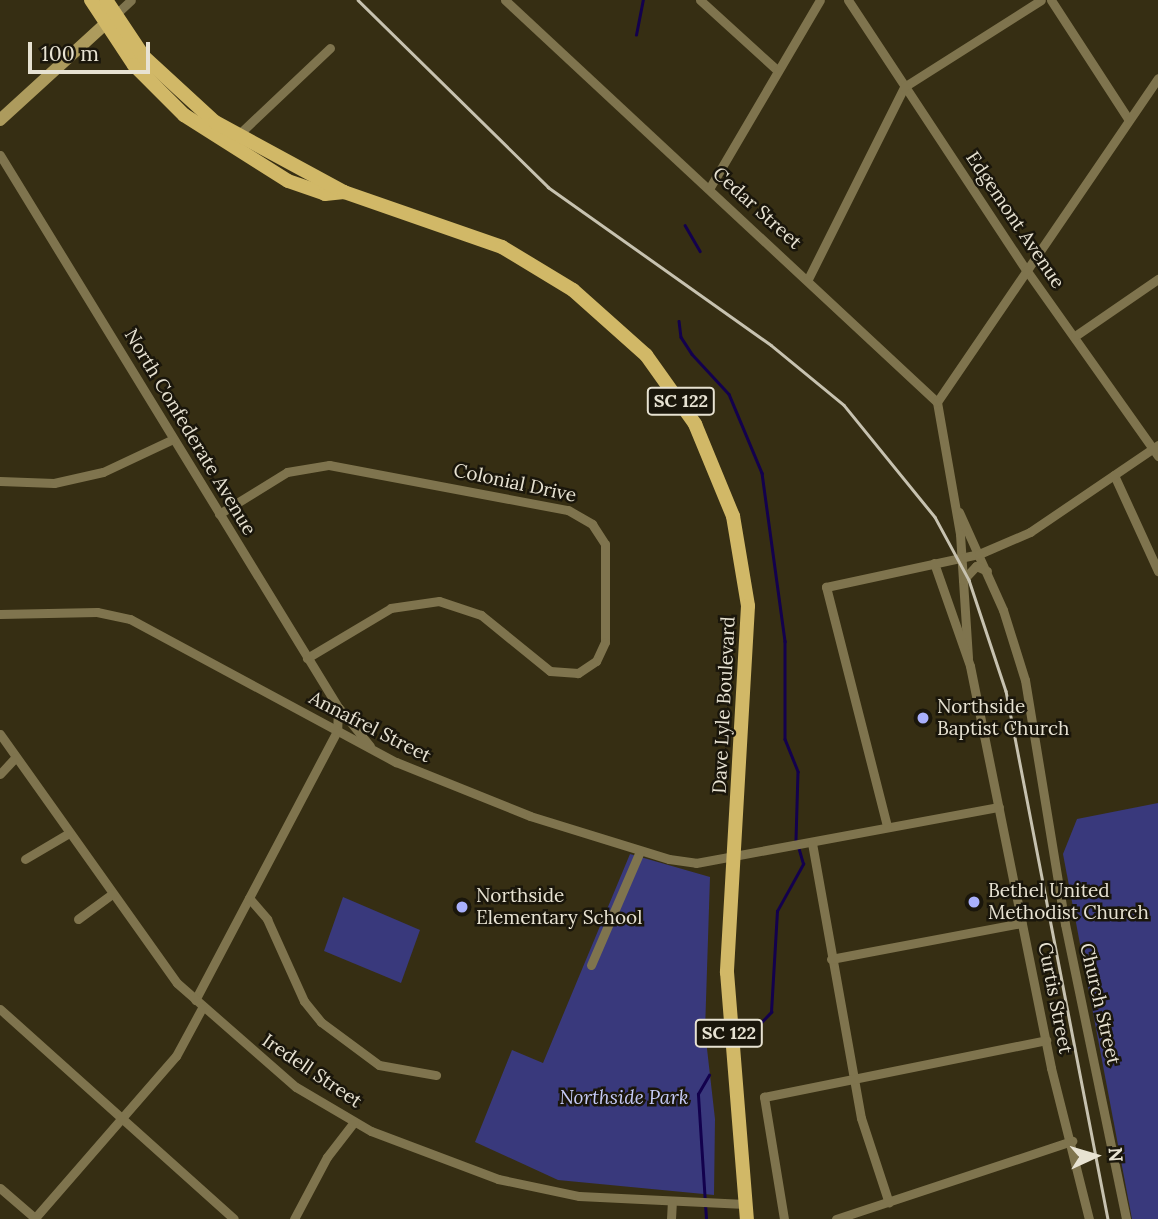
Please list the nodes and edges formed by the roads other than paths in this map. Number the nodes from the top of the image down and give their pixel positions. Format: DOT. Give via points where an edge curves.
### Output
graph roads {
  1 [pos="91,0"];
  2 [pos="106,0"];
  3 [pos="131,0"];
  4 [pos="505,0"];
  5 [pos="700,0"];
  6 [pos="820,0"];
  7 [pos="848,0"];
  8 [pos="1041,0"];
  9 [pos="1051,0"];
  10 [pos="109,20"];
  11 [pos="330,48"];
  12 [pos="778,71"];
  13 [pos="1158,78"];
  14 [pos="904,87"];
  15 [pos="0,120"];
  16 [pos="1129,120"];
  17 [pos="233,141"];
  18 [pos="0,155"];
  19 [pos="709,189"];
  20 [pos="1027,271"];
  21 [pos="808,279"];
  22 [pos="1158,279"];
  23 [pos="1075,336"];
  24 [pos="937,402"];
  25 [pos="173,439"];
  26 [pos="1156,450"];
  27 [pos="1114,475"];
  28 [pos="0,481"];
  29 [pos="954,502"];
  30 [pos="219,513"];
  31 [pos="960,534"];
  32 [pos="979,554"];
  33 [pos="962,558"];
  34 [pos="934,562"];
  35 [pos="987,571"];
  36 [pos="1158,571"];
  37 [pos="963,579"];
  38 [pos="0,614"];
  39 [pos="307,658"];
  40 [pos="968,658"];
  41 [pos="338,707"];
  42 [pos="337,731"];
  43 [pos="0,734"];
  44 [pos="374,750"];
  45 [pos="16,757"];
  46 [pos="0,774"];
  47 [pos="999,807"];
  48 [pos="887,826"];
  49 [pos="69,832"];
  50 [pos="802,845"];
  51 [pos="640,851"];
  52 [pos="733,857"];
  53 [pos="25,859"];
  54 [pos="112,894"];
  55 [pos="249,898"];
  56 [pos="78,919"];
  57 [pos="1022,923"];
  58 [pos="831,959"];
  59 [pos="591,965"];
  60 [pos="195,1000"];
  61 [pos="202,1008"];
  62 [pos="0,1009"];
  63 [pos="1046,1041"];
  64 [pos="436,1075"];
  65 [pos="854,1077"];
  66 [pos="124,1117"];
  67 [pos="354,1122"];
  68 [pos="1072,1141"];
  69 [pos="0,1188"];
  70 [pos="671,1202"];
  71 [pos="889,1203"];
  72 [pos="746,1212"];
  73 [pos="35,1218"];
  74 [pos="234,1219"];
  75 [pos="294,1219"];
  76 [pos="671,1219"];
  77 [pos="784,1219"];
  78 [pos="836,1219"];
  79 [pos="1089,1219"];
  80 [pos="1126,1219"];
  1 -- 10 [label="main road, Dave Lyle Boulevard / SC 122"];
  2 -- 10 [label="main road, Dave Lyle Boulevard / SC 122"];
  3 -- 10 [label="street"];
  4 -- 19 [label="street, Cedar Street"];
  5 -- 12 [label="street"];
  6 -- 12 [label="street"];
  7 -- 14 [label="street, Edgemont Avenue"];
  8 -- 14 [label="street"];
  9 -- 16 [label="street"];
  10 -- 15 [label="street"];
  10 -- 17 [label="main road, Dave Lyle Boulevard / SC 122"];
  11 -- 17 [label="street"];
  12 -- 19 [label="street"];
  13 -- 16 [label="street"];
  14 -- 20 [label="street, Edgemont Avenue"];
  14 -- 21 [label="street"];
  16 -- 20 [label="street"];
  17 -- 52 [label="main road, Dave Lyle Boulevard / SC 122" via="288,181 325,194 344,192 472,233 550,274 626,334 695,424 733,516 748,606"];
  18 -- 25 [label="street, North Confederate Avenue"];
  19 -- 21 [label="street, Cedar Street"];
  20 -- 23 [label="street, Edgemont Avenue"];
  20 -- 24 [label="street"];
  21 -- 24 [label="street, Cedar Street"];
  22 -- 23 [label="street"];
  23 -- 26 [label="street, Edgemont Avenue"];
  24 -- 29 [label="street, Curtis Street"];
  25 -- 28 [label="street" via="103,472 54,484"];
  25 -- 30 [label="street, North Confederate Avenue"];
  26 -- 27 [label="street"];
  27 -- 32 [label="street" via="1030,532"];
  27 -- 36 [label="street"];
  29 -- 31 [label="street, Curtis Street"];
  29 -- 32 [label="street, Church Street"];
  30 -- 39 [label="street, North Confederate Avenue"];
  30 -- 39 [label="street, Colonial Drive" via="287,472 328,465 568,510 592,524 605,544 605,642 596,661 578,673 550,671 481,615 439,601 391,608"];
  31 -- 32 [label="street" via="968,550"];
  31 -- 33 [label="street, Curtis Street"];
  32 -- 33 [label="street"];
  32 -- 35 [label="street, Church Street"];
  32 -- 37 [label="street"];
  33 -- 34 [label="street"];
  33 -- 37 [label="street, Curtis Street"];
  34 -- 40 [label="street, Curtis Street"];
  34 -- 48 [label="street" via="826,587"];
  35 -- 37 [label="street" via="976,566"];
  35 -- 80 [label="street, Church Street" via="1013,640 1031,708 1065,924"];
  37 -- 40 [label="street, Curtis Street"];
  38 -- 42 [label="street, Annafrel Street" via="97,612 130,620"];
  39 -- 41 [label="street, North Confederate Avenue"];
  40 -- 47 [label="street, Curtis Street"];
  41 -- 42 [label="street"];
  41 -- 44 [label="street, North Confederate Avenue"];
  42 -- 44 [label="street, Annafrel Street"];
  42 -- 55 [label="street"];
  43 -- 45 [label="street, Iredell Street"];
  44 -- 51 [label="street, Annafrel Street" via="472,794"];
  45 -- 46 [label="street"];
  45 -- 49 [label="street, Iredell Street"];
  47 -- 48 [label="street, Annafrel Street"];
  47 -- 57 [label="street, Curtis Street"];
  48 -- 50 [label="street, Annafrel Street"];
  49 -- 53 [label="street"];
  49 -- 54 [label="street, Iredell Street"];
  50 -- 52 [label="street, Annafrel Street"];
  50 -- 58 [label="street"];
  51 -- 52 [label="street, Annafrel Street" via="696,863"];
  51 -- 59 [label="street"];
  52 -- 72 [label="main road, Dave Lyle Boulevard / SC 122" via="728,1016"];
  54 -- 56 [label="street"];
  54 -- 60 [label="street, Iredell Street"];
  55 -- 60 [label="street"];
  55 -- 64 [label="street" via="267,919 304,1001 321,1023 379,1065"];
  57 -- 58 [label="street"];
  57 -- 63 [label="street, Curtis Street"];
  58 -- 65 [label="street"];
  60 -- 61 [label="street, Iredell Street"];
  61 -- 66 [label="street" via="176,1056"];
  61 -- 67 [label="street, Iredell Street" via="296,1087"];
  62 -- 66 [label="street"];
  63 -- 65 [label="street"];
  63 -- 68 [label="street, Curtis Street"];
  65 -- 71 [label="street" via="871,1156"];
  65 -- 77 [label="street" via="764,1097"];
  66 -- 73 [label="street"];
  66 -- 74 [label="street"];
  67 -- 70 [label="street, Iredell Street" via="431,1157 509,1182 579,1196"];
  67 -- 75 [label="street" via="327,1157"];
  68 -- 71 [label="street"];
  68 -- 79 [label="street, Curtis Street"];
  69 -- 73 [label="street"];
  70 -- 72 [label="street, Iredell Street"];
  70 -- 76 [label="street"];
  71 -- 78 [label="street"];
}
